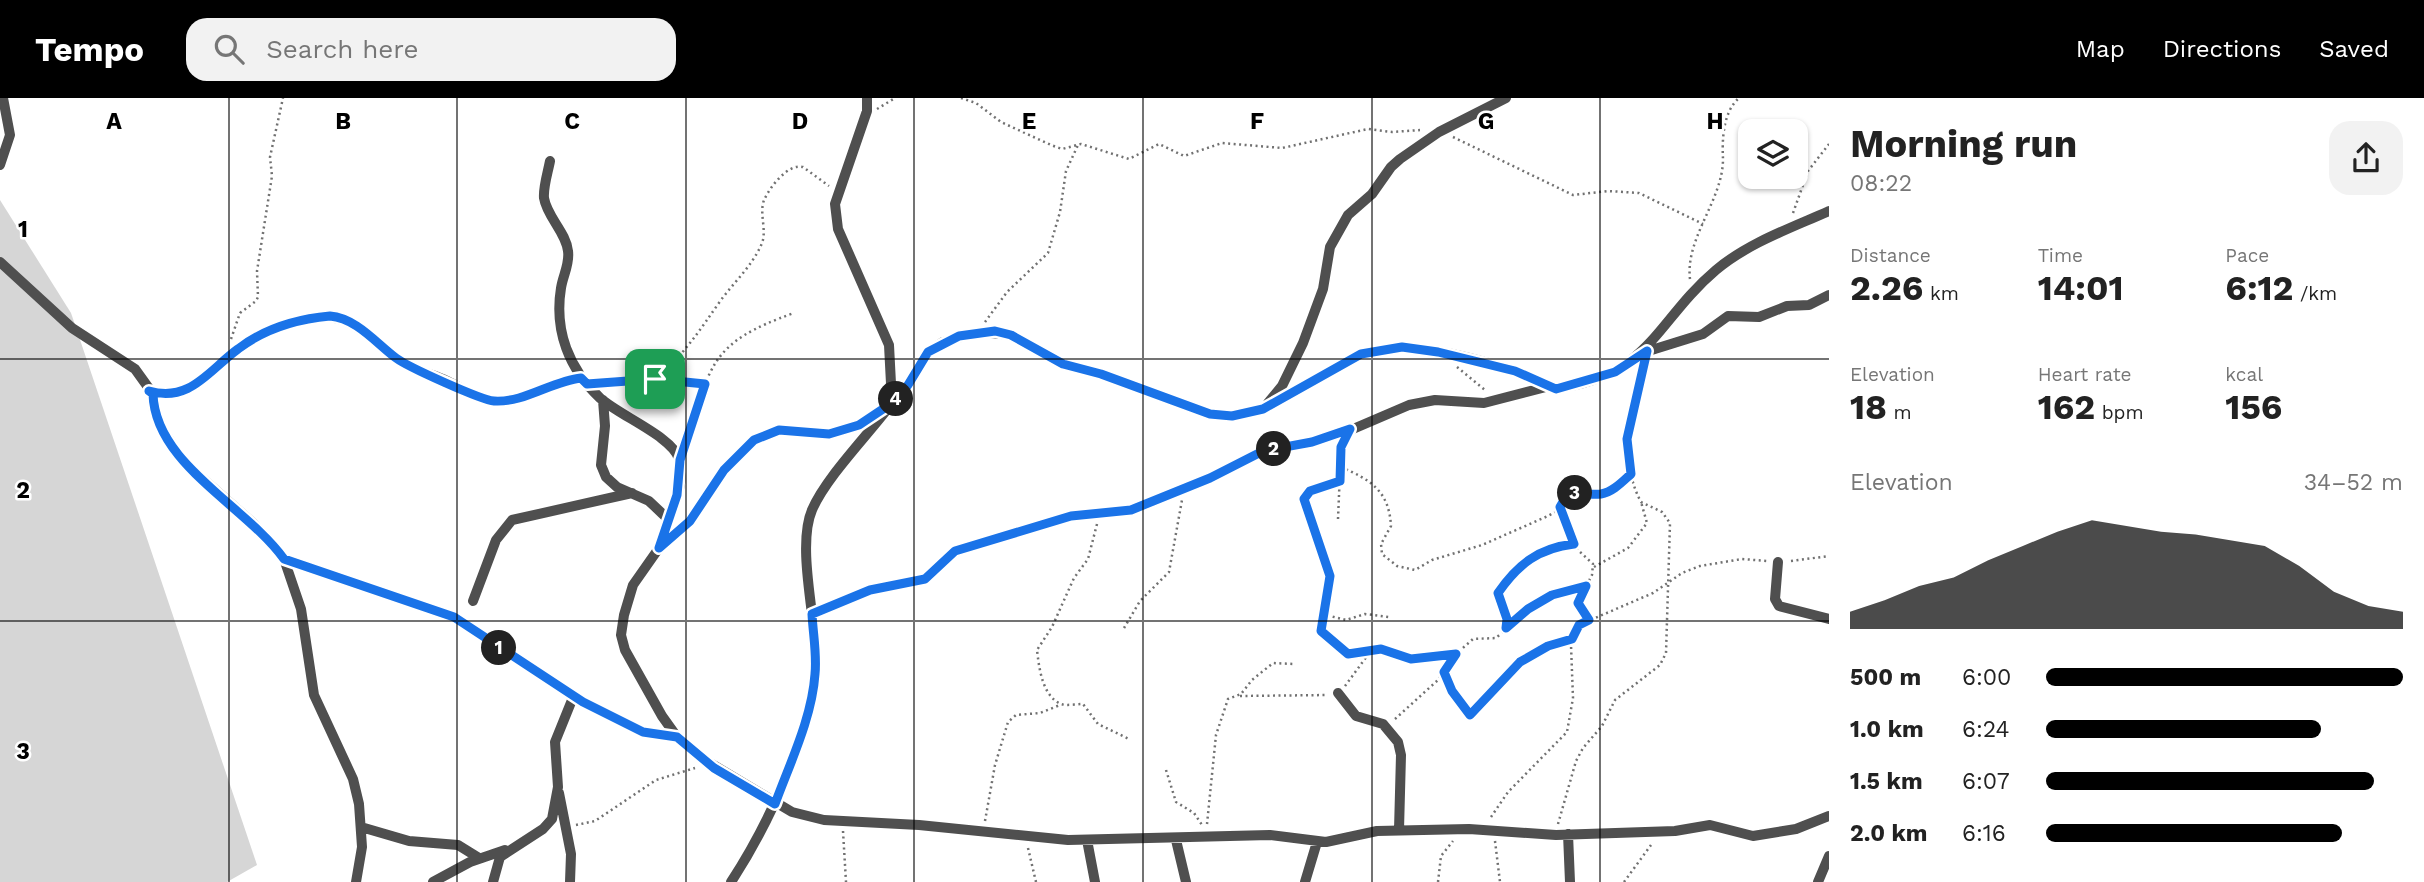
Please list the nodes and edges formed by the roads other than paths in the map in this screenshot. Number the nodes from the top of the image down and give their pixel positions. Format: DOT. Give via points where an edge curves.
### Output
graph roads {
  1 [pos="3,98"];
  2 [pos="867,98"];
  3 [pos="1506,98"];
  4 [pos="550,161"];
  5 [pos="0,165"];
  6 [pos="1829,211"];
  7 [pos="0,262"];
  8 [pos="1829,295"];
  9 [pos="1643,353"];
  10 [pos="584,381"];
  11 [pos="1546,387"];
  12 [pos="149,391"];
  13 [pos="603,400"];
  14 [pos="892,403"];
  15 [pos="1263,409"];
  16 [pos="632,493"];
  17 [pos="668,520"];
  18 [pos="659,548"];
  19 [pos="284,559"];
  20 [pos="1778,562"];
  21 [pos="473,601"];
  22 [pos="812,614"];
  23 [pos="1829,619"];
  24 [pos="1338,693"];
  25 [pos="574,695"];
  26 [pos="677,737"];
  27 [pos="558,787"];
  28 [pos="775,804"];
  29 [pos="1829,816"];
  30 [pos="361,827"];
  31 [pos="1399,830"];
  32 [pos="1568,834"];
  33 [pos="1087,840"];
  34 [pos="1176,840"];
  35 [pos="1317,842"];
  36 [pos="511,848"];
  37 [pos="1829,856"];
  38 [pos="479,858"];
  39 [pos="356,882"];
  40 [pos="433,882"];
  41 [pos="493,882"];
  42 [pos="570,882"];
  43 [pos="731,882"];
  44 [pos="1094,882"];
  45 [pos="1186,882"];
  46 [pos="1305,882"];
  47 [pos="1570,882"];
  48 [pos="1818,882"];
  1 -- 5 [label="street" via="10,135"];
  2 -- 14 [label="street" via="866,114 838,197 838,229 889,345"];
  3 -- 15 [label="street" via="1439,132 1391,167 1372,194 1348,215 1330,247 1323,289 1303,343 1282,386"];
  4 -- 10 [label="street" via="544,198 568,249 560,326 565,349"];
  6 -- 9 [label="street" via="1733,257 1692,293"];
  7 -- 12 [label="street" via="72,328 135,369"];
  8 -- 9 [label="street" via="1809,305 1787,306 1759,317 1728,316 1703,334"];
  9 -- 11 [label="street" via="1589,382"];
  10 -- 12 [label="street" via="559,382 511,399 486,400 408,366 355,325 330,316 271,330 175,394"];
  10 -- 13 [label="street"];
  11 -- 15 [label="street" via="1515,371 1402,347 1361,354"];
  11 -- 22 [label="street" via="1476,404 1422,401 1312,442 1263,451 1131,510 1071,516 955,551 925,579 859,594"];
  12 -- 19 [label="street" via="160,425 183,461 266,536"];
  13 -- 16 [label="street" via="601,465 617,487"];
  13 -- 17 [label="street" via="676,450 680,460 677,495"];
  14 -- 15 [label="street" via="928,352 943,342 995,331 1063,364 1210,414 1232,416"];
  14 -- 18 [label="street" via="844,431 779,430 754,440 724,470 690,521"];
  14 -- 22 [label="street" via="812,510 807,527"];
  16 -- 17 [label="street" via="649,500"];
  16 -- 21 [label="street" via="512,520 496,540"];
  17 -- 18 [label="street"];
  18 -- 26 [label="street" via="633,585 621,635 625,650"];
  19 -- 25 [label="street" via="454,617"];
  19 -- 30 [label="street" via="301,609 309,679 353,779"];
  20 -- 23 [label="street" via="1775,600 1779,606"];
  22 -- 28 [label="street" via="815,677"];
  24 -- 31 [label="street" via="1358,718 1387,727 1401,748"];
  25 -- 26 [label="street" via="643,732"];
  25 -- 27 [label="street" via="555,742"];
  26 -- 28 [label="street" via="709,764"];
  27 -- 36 [label="street" via="552,819 544,829"];
  27 -- 42 [label="street" via="571,854"];
  28 -- 33 [label="street" via="792,812 843,821"];
  28 -- 43 [label="street"];
  29 -- 32 [label="street" via="1796,829 1753,836 1710,825 1662,832"];
  30 -- 38 [label="street" via="409,841 458,845"];
  30 -- 39 [label="street"];
  31 -- 32 [label="street"];
  31 -- 35 [label="street"];
  32 -- 47 [label="street"];
  33 -- 34 [label="street"];
  33 -- 44 [label="street"];
  34 -- 35 [label="street" via="1270,835"];
  34 -- 45 [label="street"];
  35 -- 46 [label="street"];
  36 -- 38 [label="street"];
  36 -- 41 [label="street" via="500,858"];
  37 -- 48 [label="street"];
  38 -- 40 [label="street"];
}
